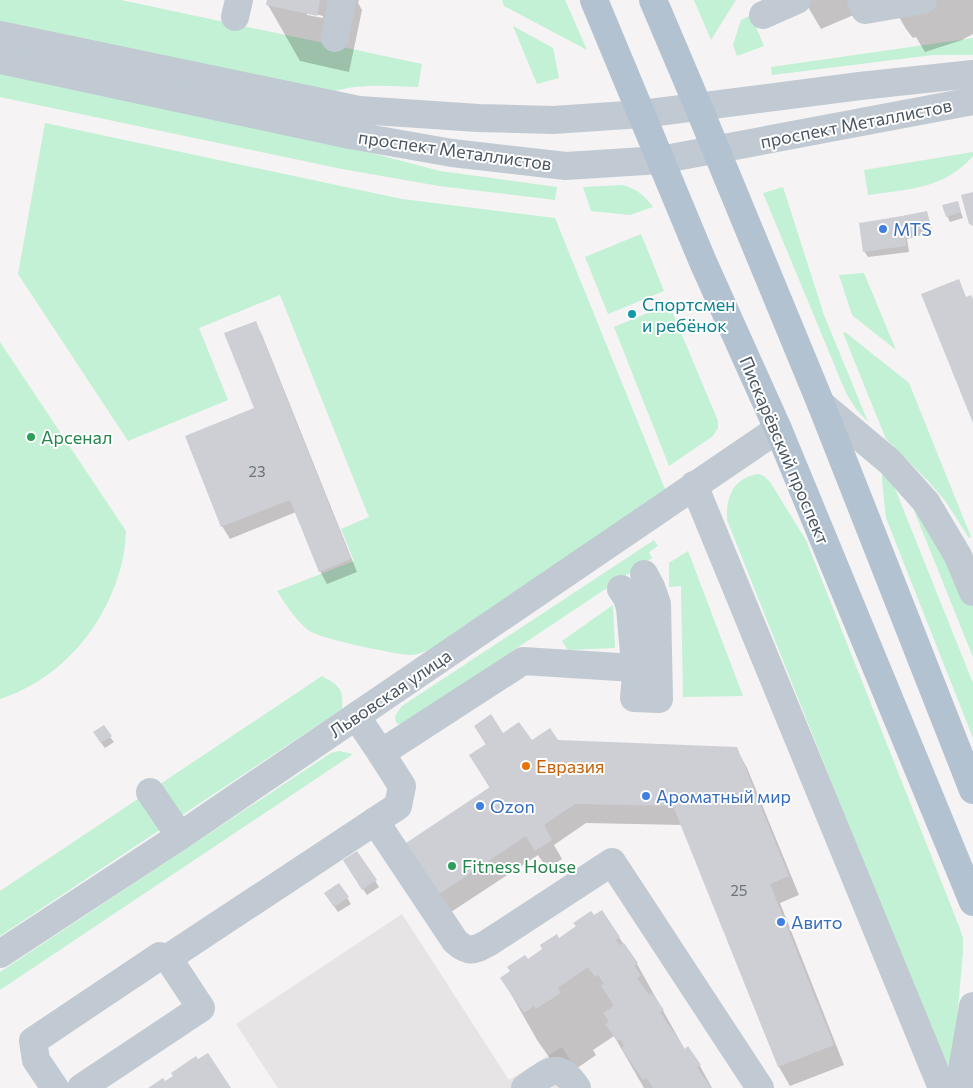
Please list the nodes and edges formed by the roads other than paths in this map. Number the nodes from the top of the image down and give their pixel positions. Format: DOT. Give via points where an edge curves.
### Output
graph roads {
  1 [pos="342,0"];
  2 [pos="594,0"];
  3 [pos="652,0"];
  4 [pos="796,0"];
  5 [pos="861,0"];
  6 [pos="923,0"];
  7 [pos="763,14"];
  8 [pos="0,35"];
  9 [pos="335,38"];
  10 [pos="0,60"];
  11 [pos="973,74"];
  12 [pos="973,101"];
  13 [pos="698,106"];
  14 [pos="642,114"];
  15 [pos="716,149"];
  16 [pos="660,160"];
  17 [pos="821,404"];
  18 [pos="778,429"];
  19 [pos="694,486"];
  20 [pos="644,574"];
  21 [pos="621,589"];
  22 [pos="973,592"];
  23 [pos="634,668"];
  24 [pos="356,716"];
  25 [pos="381,753"];
  26 [pos="973,790"];
  27 [pos="150,792"];
  28 [pos="375,821"];
  29 [pos="180,836"];
  30 [pos="973,902"];
  31 [pos="0,954"];
  32 [pos="168,958"];
  33 [pos="973,1006"];
  34 [pos="54,1088"];
  35 [pos="81,1088"];
  36 [pos="525,1088"];
  37 [pos="576,1088"];
  38 [pos="760,1088"];
  39 [pos="942,1088"];
  40 [pos="959,1088"];
  1 -- 9 [label="street"];
  2 -- 14 [label="main road, Пискарёвский проспект"];
  3 -- 13 [label="main road"];
  4 -- 7 [label="street"];
  5 -- 6 [label="street" via="865,10"];
  8 -- 14 [label="street, проспект Металлистов" via="359,110 553,120"];
  10 -- 16 [label="street, проспект Металлистов" via="350,135 452,153 566,166"];
  11 -- 13 [label="street, проспект Металлистов"];
  12 -- 15 [label="street, проспект Металлистов"];
  13 -- 14 [label="street, проспект Металлистов"];
  13 -- 15 [label="main road"];
  14 -- 16 [label="main road, Пискарёвский проспект"];
  15 -- 16 [label="street, проспект Металлистов"];
  15 -- 17 [label="main road"];
  16 -- 18 [label="main road, Пискарёвский проспект"];
  17 -- 22 [label="street" via="890,462 926,502 958,556"];
  17 -- 26 [label="main road"];
  18 -- 19 [label="street, Львовская улица"];
  18 -- 30 [label="main road, Пискарёвский проспект"];
  19 -- 24 [label="street, Львовская улица"];
  19 -- 39 [label="street"];
  20 -- 23 [label="street" via="657,604 658,699 634,698"];
  21 -- 23 [label="street" via="630,608"];
  23 -- 25 [label="street" via="523,661"];
  24 -- 25 [label="street"];
  24 -- 29 [label="street, Львовская улица"];
  25 -- 28 [label="street" via="402,786 398,806"];
  27 -- 29 [label="street"];
  28 -- 32 [label="street"];
  28 -- 38 [label="street" via="464,949 475,950 488,943 612,862"];
  29 -- 31 [label="street, Львовская улица"];
  32 -- 34 [label="street" via="160,956 33,1041 36,1060"];
  32 -- 35 [label="street" via="201,1008"];
  33 -- 40 [label="street"];
  36 -- 37 [label="street" via="548,1072 559,1071 569,1076"];
}
